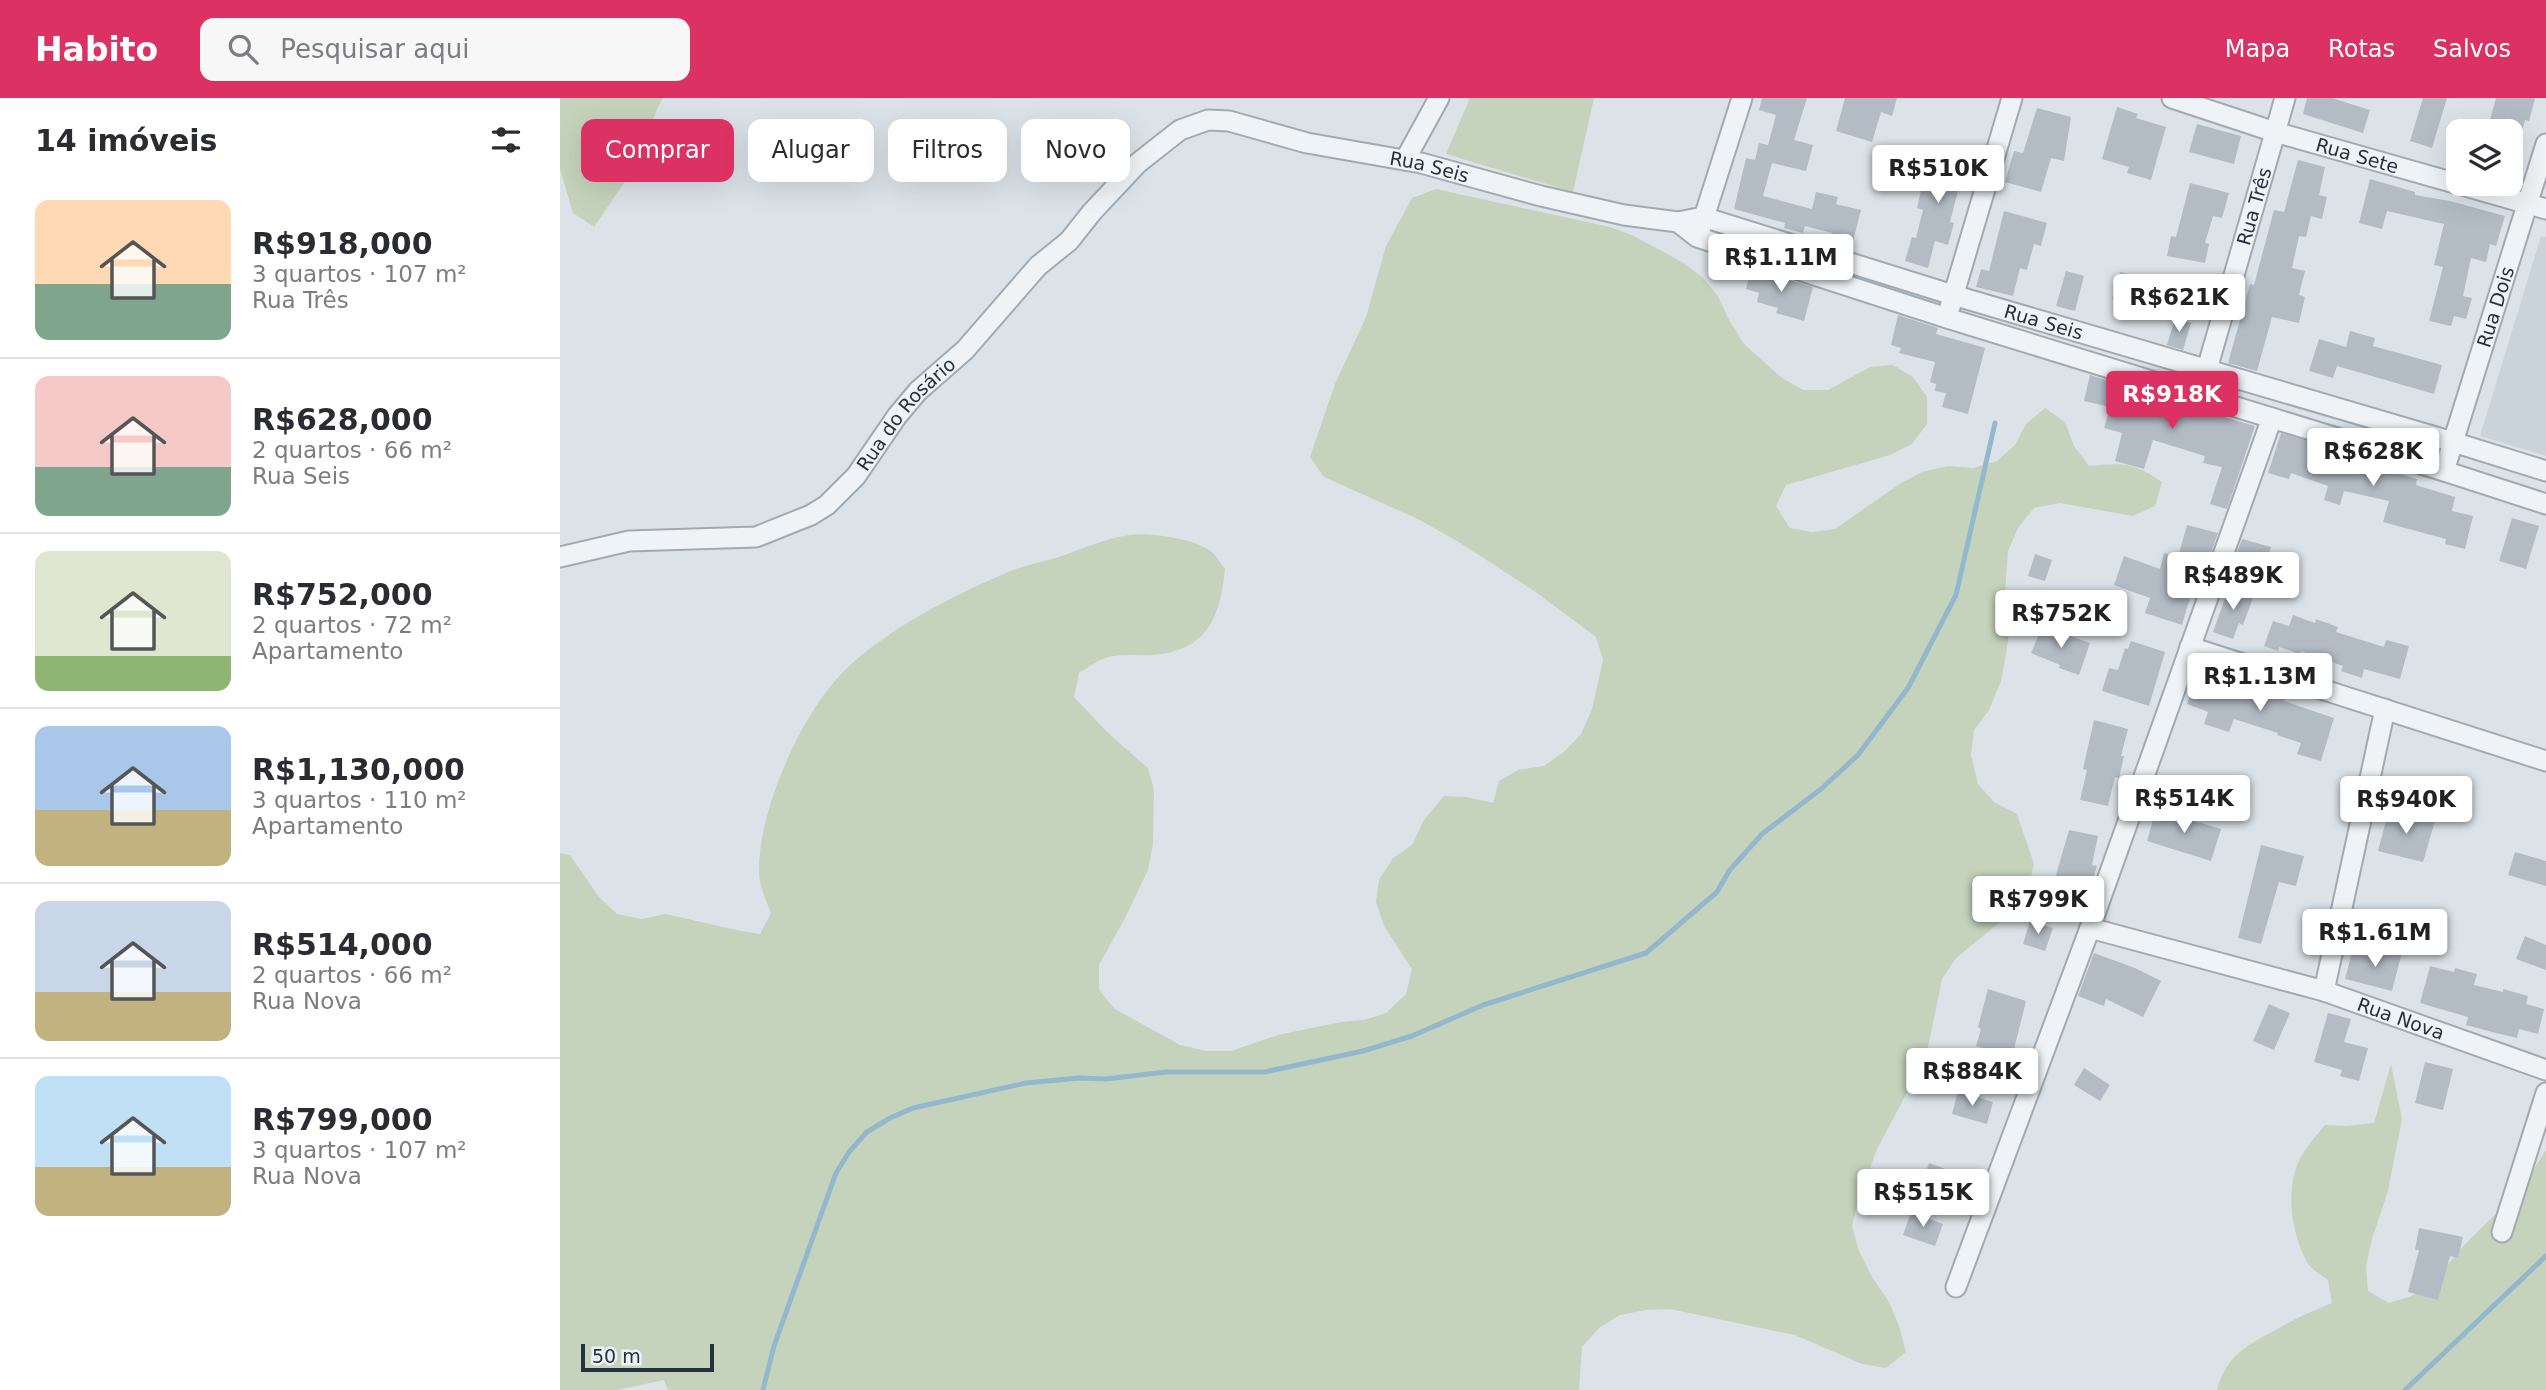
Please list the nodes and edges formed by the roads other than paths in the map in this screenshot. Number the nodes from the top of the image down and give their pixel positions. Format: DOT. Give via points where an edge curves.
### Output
graph roads {
  1 [pos="1439,98"];
  2 [pos="1742,98"];
  3 [pos="2012,98"];
  4 [pos="2172,98"];
  5 [pos="2285,98"];
  6 [pos="1180,130"];
  7 [pos="2275,132"];
  8 [pos="2546,144"];
  9 [pos="1405,160"];
  10 [pos="2537,207"];
  11 [pos="1703,217"];
  12 [pos="1678,222"];
  13 [pos="1697,237"];
  14 [pos="1953,295"];
  15 [pos="1947,318"];
  16 [pos="2206,370"];
  17 [pos="2200,396"];
  18 [pos="2272,418"];
  19 [pos="2453,442"];
  20 [pos="2444,471"];
  21 [pos="2546,471"];
  22 [pos="2546,504"];
  23 [pos="560,557"];
  24 [pos="2190,647"];
  25 [pos="2385,709"];
  26 [pos="2546,761"];
  27 [pos="2091,928"];
  28 [pos="2324,991"];
  29 [pos="2546,1070"];
  30 [pos="2546,1093"];
  31 [pos="2502,1233"];
  32 [pos="1956,1287"];
  1 -- 9 [label="street"];
  2 -- 11 [label="street"];
  3 -- 14 [label="street"];
  4 -- 7 [label="street, Rua Sete"];
  5 -- 7 [label="street, Rua Três"];
  6 -- 9 [label="street, Rua Seis" via="1208,120 1229,121 1307,143"];
  6 -- 23 [label="street, Rua do Rosário" via="1138,163 965,350 918,391 856,476 827,505 756,537 629,541"];
  7 -- 10 [label="street, Rua Sete"];
  7 -- 16 [label="street, Rua Três"];
  8 -- 10 [label="street, Rua Dois"];
  9 -- 12 [label="street, Rua Seis" via="1552,199"];
  10 -- 19 [label="street, Rua Dois"];
  11 -- 12 [label="street"];
  11 -- 13 [label="street"];
  11 -- 14 [label="street, Rua Seis"];
  12 -- 13 [label="street"];
  13 -- 15 [label="street"];
  14 -- 15 [label="street"];
  14 -- 16 [label="street, Rua Seis"];
  15 -- 17 [label="street"];
  16 -- 17 [label="street, Rua Três"];
  16 -- 19 [label="street, Rua Seis"];
  17 -- 18 [label="street"];
  18 -- 20 [label="street"];
  18 -- 24 [label="street"];
  19 -- 20 [label="street, Rua Dois"];
  19 -- 21 [label="street, Rua Seis"];
  20 -- 22 [label="street"];
  24 -- 25 [label="street"];
  24 -- 27 [label="street"];
  25 -- 26 [label="street"];
  25 -- 28 [label="street"];
  27 -- 28 [label="street, Rua Nova"];
  27 -- 32 [label="street"];
  28 -- 29 [label="street, Rua Nova"];
  30 -- 31 [label="street"];
}
